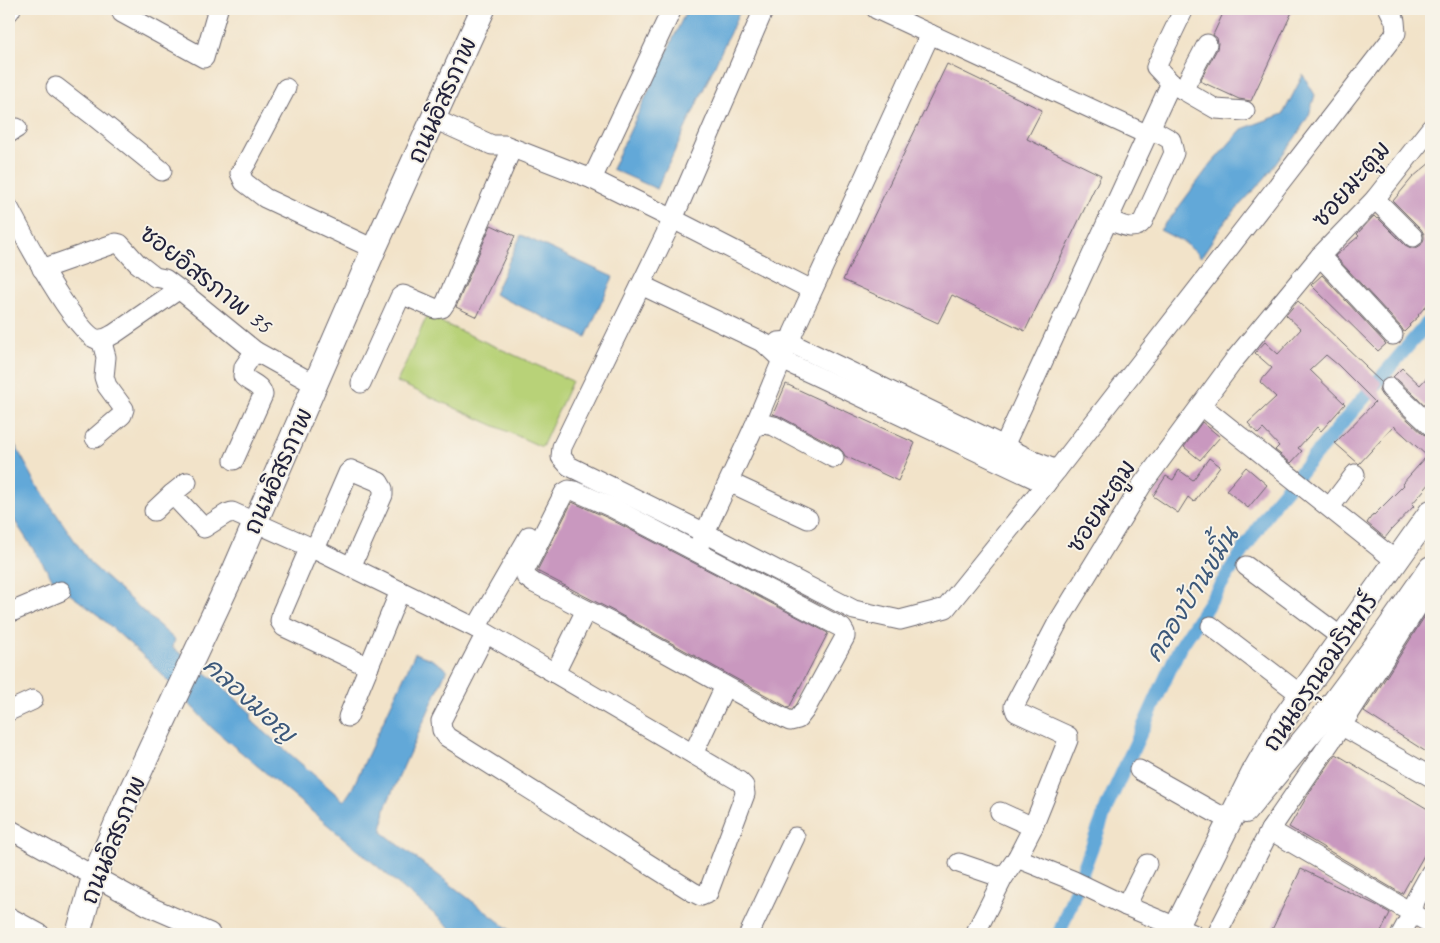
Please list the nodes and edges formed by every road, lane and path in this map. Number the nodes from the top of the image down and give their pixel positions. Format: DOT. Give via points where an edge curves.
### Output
graph roads {
  1 [pos="10,9"];
  2 [pos="218,9"];
  3 [pos="483,9"];
  4 [pos="496,9"];
  5 [pos="672,9"];
  6 [pos="764,9"];
  7 [pos="876,9"];
  8 [pos="1184,9"];
  9 [pos="1389,9"];
  10 [pos="9,12"];
  11 [pos="122,14"];
  12 [pos="930,34"];
  13 [pos="1207,44"];
  14 [pos="56,87"];
  15 [pos="1177,87"];
  16 [pos="286,88"];
  17 [pos="1245,111"];
  18 [pos="442,116"];
  19 [pos="1431,128"];
  20 [pos="1149,132"];
  21 [pos="509,146"];
  22 [pos="162,171"];
  23 [pos="592,179"];
  24 [pos="1374,199"];
  25 [pos="9,209"];
  26 [pos="673,219"];
  27 [pos="1108,220"];
  28 [pos="1413,237"];
  29 [pos="374,250"];
  30 [pos="1320,256"];
  31 [pos="42,269"];
  32 [pos="641,285"];
  33 [pos="812,290"];
  34 [pos="180,291"];
  35 [pos="1393,335"];
  36 [pos="101,339"];
  37 [pos="790,342"];
  38 [pos="764,343"];
  39 [pos="254,351"];
  40 [pos="782,360"];
  41 [pos="361,384"];
  42 [pos="316,385"];
  43 [pos="1390,388"];
  44 [pos="1202,406"];
  45 [pos="1431,426"];
  46 [pos="754,428"];
  47 [pos="95,438"];
  48 [pos="1004,446"];
  49 [pos="834,458"];
  50 [pos="234,460"];
  51 [pos="1025,465"];
  52 [pos="569,466"];
  53 [pos="1355,474"];
  54 [pos="1051,477"];
  55 [pos="187,482"];
  56 [pos="729,482"];
  57 [pos="172,494"];
  58 [pos="1330,507"];
  59 [pos="154,511"];
  60 [pos="1431,512"];
  61 [pos="808,519"];
  62 [pos="261,524"];
  63 [pos="705,533"];
  64 [pos="1431,538"];
  65 [pos="313,548"];
  66 [pos="695,552"];
  67 [pos="1396,561"];
  68 [pos="1246,566"];
  69 [pos="351,567"];
  70 [pos="1431,568"];
  71 [pos="61,591"];
  72 [pos="400,591"];
  73 [pos="1431,595"];
  74 [pos="586,610"];
  75 [pos="9,613"];
  76 [pos="1211,626"];
  77 [pos="481,630"];
  78 [pos="1341,637"];
  79 [pos="368,667"];
  80 [pos="1338,669"];
  81 [pos="554,673"];
  82 [pos="725,686"];
  83 [pos="1300,694"];
  84 [pos="32,700"];
  85 [pos="9,711"];
  86 [pos="348,717"];
  87 [pos="1333,721"];
  88 [pos="1268,746"];
  89 [pos="693,754"];
  90 [pos="1288,760"];
  91 [pos="1139,770"];
  92 [pos="1431,777"];
  93 [pos="1000,812"];
  94 [pos="1033,827"];
  95 [pos="9,829"];
  96 [pos="1225,830"];
  97 [pos="1270,830"];
  98 [pos="795,837"];
  99 [pos="1017,858"];
  100 [pos="958,863"];
  101 [pos="1146,864"];
  102 [pos="1431,872"];
  103 [pos="1003,878"];
  104 [pos="101,880"];
  105 [pos="1126,906"];
  106 [pos="1412,914"];
  107 [pos="9,918"];
  108 [pos="1431,924"];
  109 [pos="1181,932"];
  110 [pos="210,933"];
  111 [pos="40,934"];
  112 [pos="78,934"];
  113 [pos="94,934"];
  114 [pos="749,934"];
  115 [pos="975,934"];
  116 [pos="1217,934"];
  117 [pos="1401,934"];
  1 -- 10 [label="street"];
  2 -- 11 [label="street" via="204,58"];
  3 -- 18 [label="main road, ถนนอิสรภาพ"];
  4 -- 18 [label="main road"];
  5 -- 23 [label="street"];
  6 -- 26 [label="street"];
  7 -- 12 [label="street"];
  8 -- 15 [label="street" via="1156,67"];
  9 -- 54 [label="street" via="1396,33"];
  12 -- 20 [label="street"];
  12 -- 33 [label="street"];
  13 -- 15 [label="street"];
  14 -- 22 [label="street"];
  15 -- 17 [label="street" via="1216,109"];
  15 -- 20 [label="street"];
  16 -- 29 [label="street" via="240,173 244,182 266,198"];
  18 -- 21 [label="street" via="496,135"];
  18 -- 29 [label="main road, ถนนอิสรภาพ"];
  18 -- 62 [label="main road"];
  19 -- 24 [label="street, ซอยมะตูม"];
  20 -- 27 [label="street"];
  20 -- 27 [label="street" via="1171,140 1174,153 1143,221 1131,228"];
  21 -- 23 [label="street"];
  21 -- 41 [label="street" via="446,302 442,308 436,309 406,296 400,297"];
  23 -- 26 [label="street"];
  24 -- 28 [label="street"];
  24 -- 30 [label="street, ซอยมะตูม"];
  25 -- 31 [label="street"];
  26 -- 32 [label="street"];
  26 -- 33 [label="street"];
  27 -- 48 [label="street"];
  29 -- 42 [label="main road, ถนนอิสรภาพ"];
  30 -- 35 [label="street"];
  30 -- 44 [label="street, ซอยมะตูม" via="1235,359"];
  31 -- 34 [label="street, ซอยอิสรภาพ 35" via="116,242 155,277 165,279"];
  31 -- 36 [label="street" via="87,332"];
  32 -- 38 [label="street"];
  32 -- 52 [label="street" via="562,447 561,457"];
  33 -- 37 [label="street"];
  34 -- 36 [label="street" via="134,322"];
  34 -- 39 [label="street, ซอยอิสรภาพ 35"];
  36 -- 47 [label="street" via="106,357 104,377 124,411"];
  37 -- 38 [label="street"];
  37 -- 40 [label="street"];
  37 -- 48 [label="street"];
  38 -- 40 [label="street"];
  39 -- 42 [label="street, ซอยอิสรภาพ 35"];
  39 -- 50 [label="street" via="244,367 243,376 259,387 263,395"];
  40 -- 46 [label="street"];
  40 -- 51 [label="street"];
  42 -- 62 [label="main road, ถนนอิสรภาพ"];
  43 -- 45 [label="street"];
  44 -- 58 [label="street"];
  44 -- 94 [label="street, ซอยมะตูม" via="1142,485 1057,624 1014,706 1016,712 1068,736"];
  46 -- 49 [label="street" via="764,424 774,426"];
  46 -- 56 [label="street"];
  48 -- 51 [label="street"];
  51 -- 54 [label="street"];
  52 -- 63 [label="street"];
  52 -- 77 [label="street"];
  53 -- 58 [label="street"];
  54 -- 63 [label="street" via="946,608 900,620 854,610"];
  55 -- 57 [label="street"];
  56 -- 61 [label="street"];
  56 -- 63 [label="street"];
  57 -- 59 [label="street"];
  57 -- 62 [label="street" via="204,528 232,512"];
  58 -- 67 [label="street"];
  60 -- 67 [label="main road, ถนนอรุณอมรินทร์"];
  62 -- 65 [label="street"];
  62 -- 104 [label="main road, ถนนอิสรภาพ"];
  63 -- 66 [label="street"];
  64 -- 80 [label="main road"];
  65 -- 69 [label="street"];
  65 -- 69 [label="street" via="348,472 351,470 379,482 383,495"];
  65 -- 79 [label="street" via="280,621 284,627"];
  66 -- 74 [label="street" via="613,508 569,490 564,493 524,574 534,583"];
  66 -- 82 [label="street" via="842,628 845,633 798,719 790,721"];
  67 -- 78 [label="main road, ถนนอรุณอมรินทร์"];
  68 -- 78 [label="street"];
  69 -- 72 [label="street"];
  70 -- 87 [label="main road, ถนนอรุณอมรินทร์" via="1384,635"];
  71 -- 75 [label="street"];
  72 -- 77 [label="street"];
  72 -- 79 [label="street"];
  73 -- 87 [label="street" via="1416,609"];
  74 -- 81 [label="street"];
  74 -- 82 [label="street"];
  76 -- 83 [label="street"];
  77 -- 81 [label="street"];
  77 -- 89 [label="street" via="441,721 442,730 701,896 708,893 745,794 739,780"];
  78 -- 83 [label="main road, ถนนอรุณอมรินทร์"];
  79 -- 86 [label="street"];
  80 -- 88 [label="main road"];
  80 -- 90 [label="main road"];
  81 -- 89 [label="street"];
  82 -- 89 [label="street"];
  83 -- 88 [label="main road, ถนนอรุณอมรินทร์"];
  84 -- 85 [label="street"];
  87 -- 90 [label="main road, ถนนอรุณอมรินทร์"];
  87 -- 92 [label="street"];
  87 -- 97 [label="street"];
  88 -- 96 [label="main road, ถนนอรุณอมรินทร์"];
  90 -- 96 [label="main road, ถนนอรุณอมรินทร์"];
  91 -- 96 [label="street"];
  93 -- 94 [label="street"];
  94 -- 99 [label="street, ซอยมะตูม"];
  95 -- 104 [label="street"];
  96 -- 109 [label="main road, ถนนอรุณอมรินทร์"];
  97 -- 106 [label="street"];
  97 -- 116 [label="street"];
  98 -- 114 [label="street"];
  99 -- 103 [label="street, ซอยมะตูม"];
  99 -- 105 [label="street"];
  100 -- 103 [label="street"];
  101 -- 105 [label="street"];
  102 -- 106 [label="street" via="1415,901"];
  103 -- 115 [label="street, ซอยมะตูม"];
  104 -- 110 [label="street" via="148,906"];
  104 -- 112 [label="main road, ถนนอิสรภาพ"];
  104 -- 113 [label="main road"];
  105 -- 109 [label="street"];
  106 -- 108 [label="street"];
  106 -- 117 [label="street"];
  107 -- 111 [label="street"];
}
